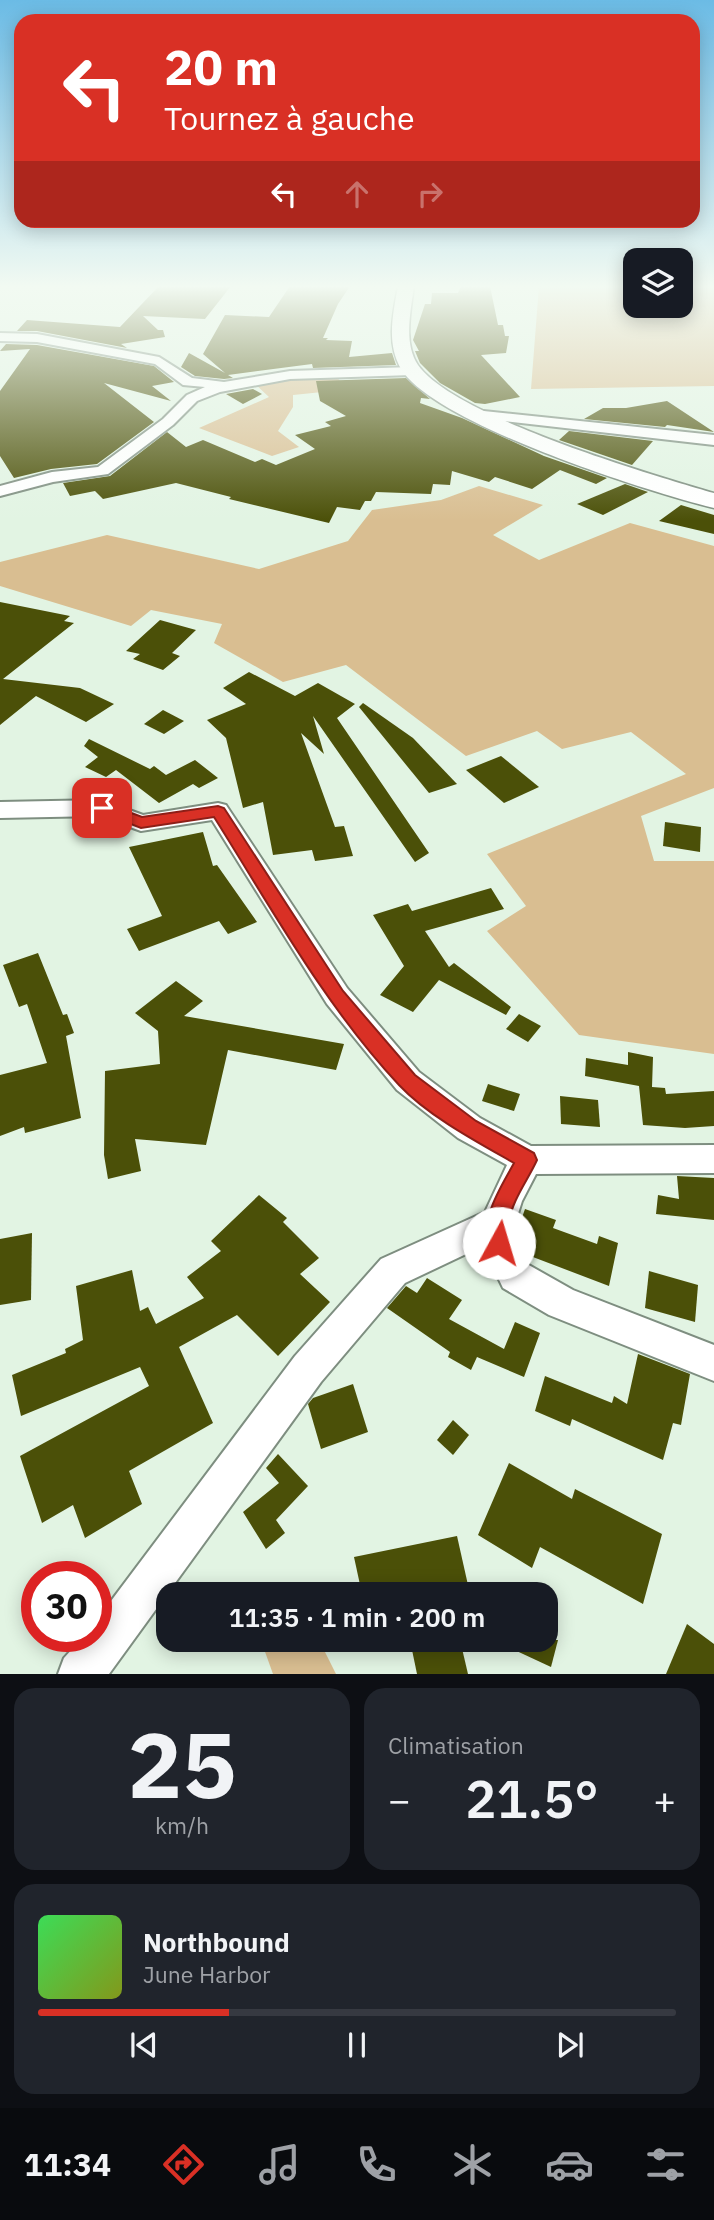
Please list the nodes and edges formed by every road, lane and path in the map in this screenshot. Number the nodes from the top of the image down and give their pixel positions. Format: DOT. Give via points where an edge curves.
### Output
graph roads {
  1 [pos="163,364"];
  2 [pos="409,364"];
  3 [pos="412,371"];
  4 [pos="229,384"];
  5 [pos="474,414"];
  6 [pos="714,440"];
  7 [pos="0,491"];
  8 [pos="714,501"];
  9 [pos="0,810"];
  10 [pos="714,1159"];
  11 [pos="527,1160"];
  12 [pos="498,1223"];
  13 [pos="714,1363"];
  14 [pos="80,1674"];
  1 -- 4 [label="street" via="188,382"];
  2 -- 3 [label="main road"];
  3 -- 4 [label="street" via="290,375"];
  3 -- 5 [label="main road" via="436,393"];
  4 -- 7 [label="street" via="192,398 168,422 102,471 52,477"];
  5 -- 6 [label="street"];
  5 -- 8 [label="main road" via="632,475"];
  9 -- 11 [label="street" via="102,808 141,823 218,811 337,996 408,1081 469,1128"];
  10 -- 11 [label="street"];
  11 -- 12 [label="street"];
  12 -- 13 [label="street" via="499,1243 515,1276 562,1303"];
  12 -- 14 [label="street" via="393,1271 308,1369"];
}
